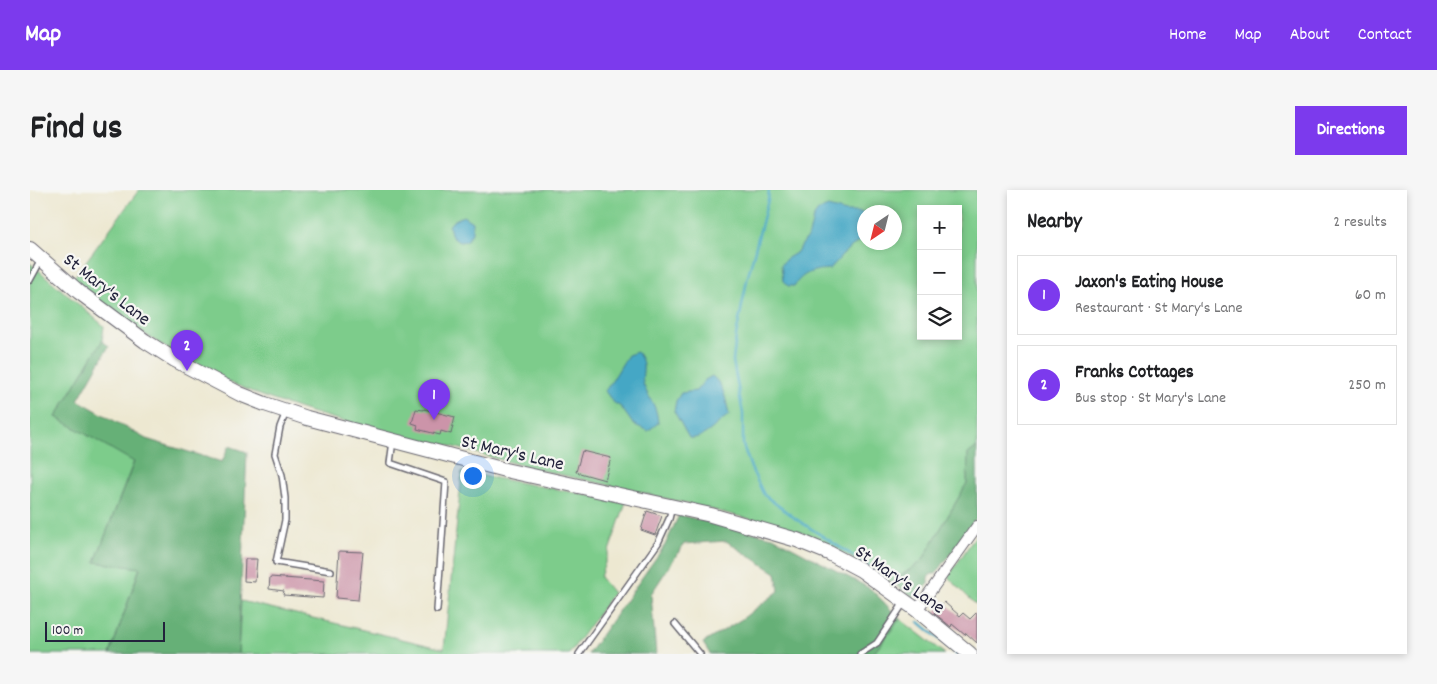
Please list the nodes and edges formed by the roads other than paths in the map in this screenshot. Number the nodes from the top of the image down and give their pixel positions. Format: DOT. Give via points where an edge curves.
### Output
graph roads {
  1 [pos="30,249"];
  2 [pos="41,260"];
  3 [pos="30,280"];
  4 [pos="286,412"];
  5 [pos="393,440"];
  6 [pos="672,506"];
  7 [pos="977,526"];
  8 [pos="331,571"];
  9 [pos="905,601"];
  10 [pos="437,610"];
  11 [pos="917,610"];
  12 [pos="675,624"];
  13 [pos="579,654"];
  14 [pos="700,654"];
  15 [pos="860,654"];
  16 [pos="970,654"];
  1 -- 2 [label="main road, St Mary's Lane"];
  2 -- 3 [label="lane"];
  2 -- 4 [label="main road, St Mary's Lane" via="110,316 175,360 240,394"];
  4 -- 5 [label="main road, St Mary's Lane"];
  4 -- 8 [label="lane" via="275,454 285,498 285,520 276,562"];
  5 -- 6 [label="main road, St Mary's Lane" via="504,470"];
  5 -- 10 [label="lane" via="390,463 446,482"];
  6 -- 9 [label="main road, St Mary's Lane" via="797,540 860,570"];
  6 -- 13 [label="lane" via="658,544"];
  7 -- 11 [label="street"];
  9 -- 11 [label="main road, St Mary's Lane"];
  9 -- 15 [label="lane" via="877,643"];
  11 -- 16 [label="main road, St Mary's Lane"];
  12 -- 14 [label="lane"];
}
